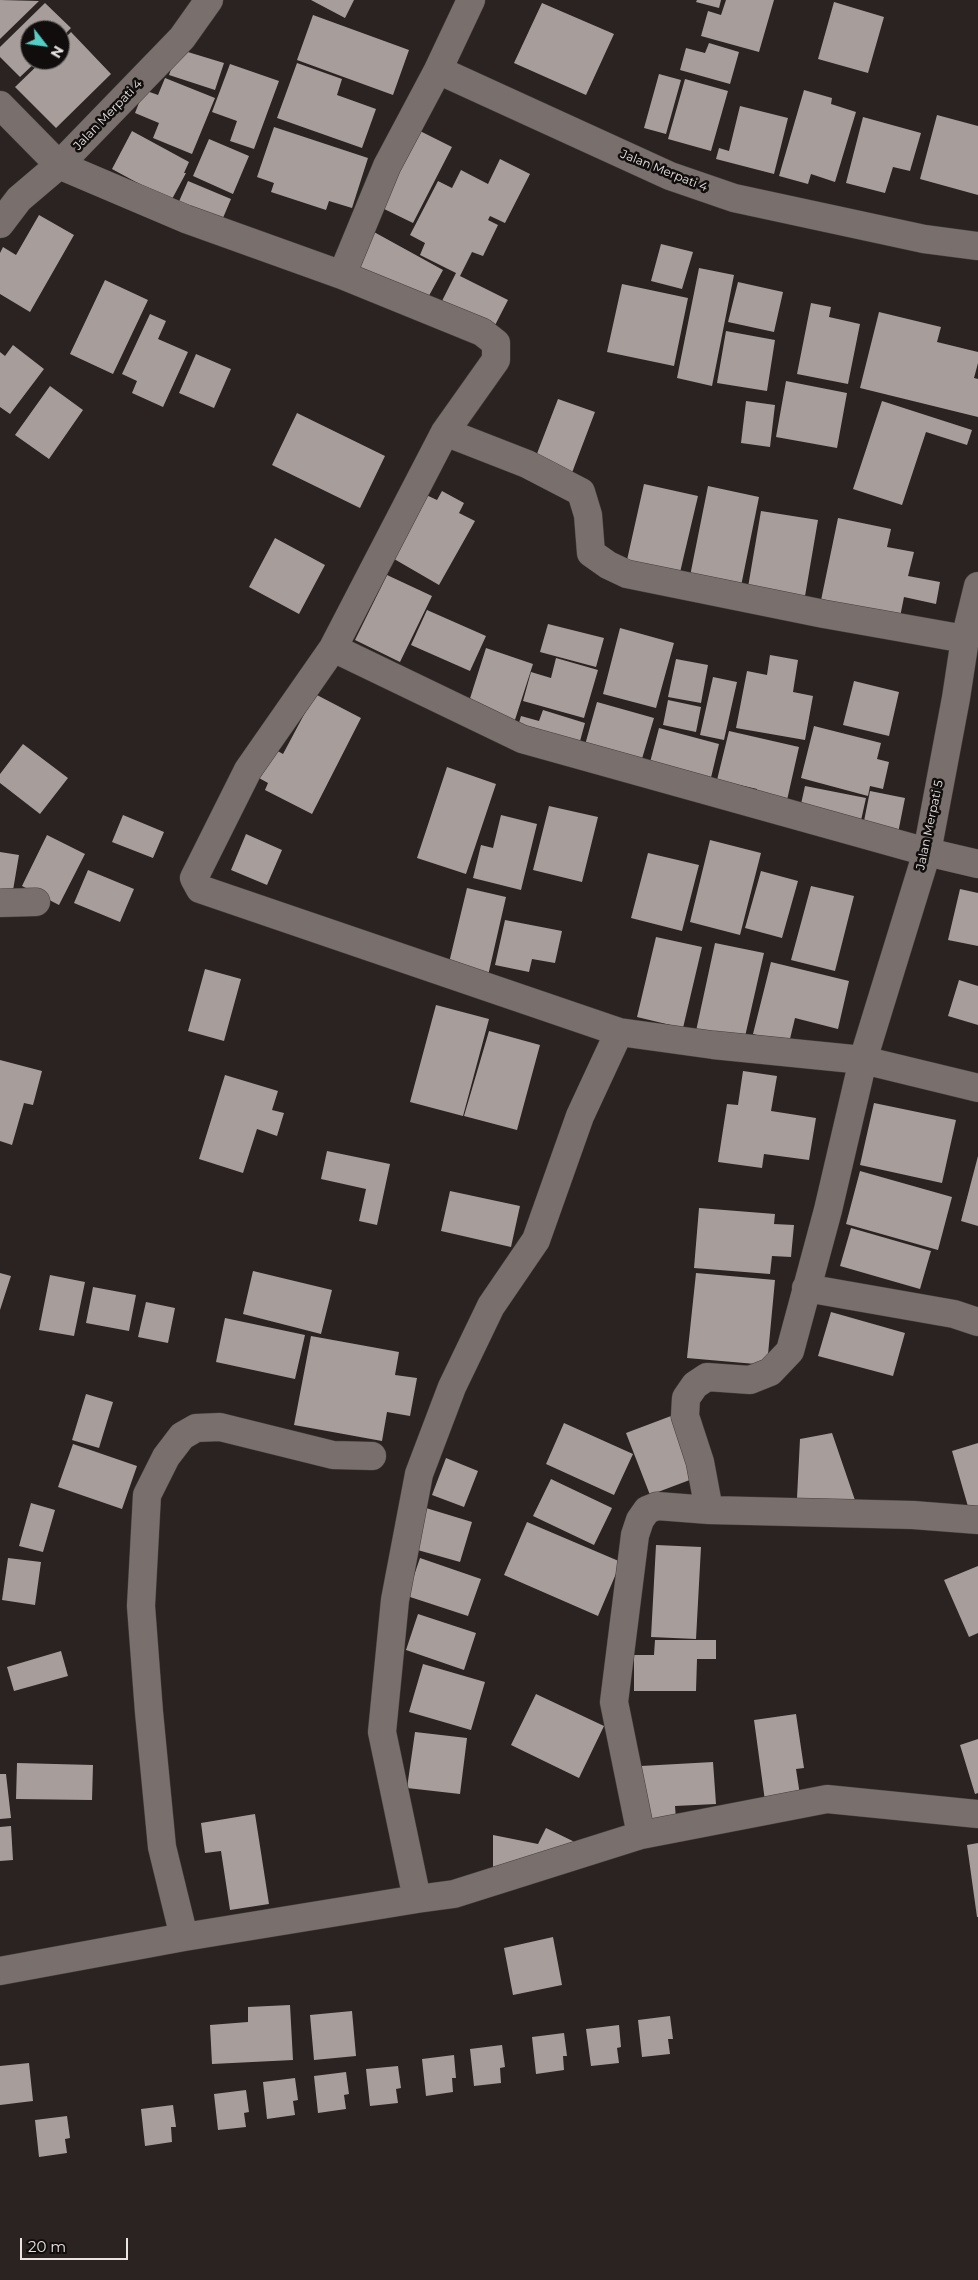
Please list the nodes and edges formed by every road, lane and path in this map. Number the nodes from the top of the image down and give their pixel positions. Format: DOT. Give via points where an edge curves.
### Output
graph roads {
  1 [pos="208,0"];
  2 [pos="471,0"];
  3 [pos="438,70"];
  4 [pos="0,105"];
  5 [pos="59,165"];
  6 [pos="0,224"];
  7 [pos="978,246"];
  8 [pos="342,275"];
  9 [pos="445,432"];
  10 [pos="978,586"];
  11 [pos="965,639"];
  12 [pos="333,648"];
  13 [pos="927,852"];
  14 [pos="978,864"];
  15 [pos="36,902"];
  16 [pos="0,903"];
  17 [pos="619,1032"];
  18 [pos="863,1060"];
  19 [pos="978,1088"];
  20 [pos="806,1288"];
  21 [pos="978,1322"];
  22 [pos="372,1456"];
  23 [pos="709,1510"];
  24 [pos="978,1520"];
  25 [pos="978,1814"];
  26 [pos="641,1835"];
  27 [pos="418,1899"];
  28 [pos="184,1937"];
  29 [pos="0,1971"];
  1 -- 5 [label="street, Jalan Merpati 4" via="182,38"];
  2 -- 3 [label="street"];
  3 -- 7 [label="street, Jalan Merpati 4" via="670,176 734,198 924,239"];
  3 -- 8 [label="street" via="387,166"];
  4 -- 5 [label="street"];
  5 -- 6 [label="street, Jalan Merpati 4" via="19,199"];
  5 -- 8 [label="street" via="186,219"];
  8 -- 9 [label="street" via="482,332 496,343 496,360"];
  9 -- 11 [label="street" via="527,464 581,492 588,515 591,553 627,574"];
  9 -- 12 [label="street"];
  10 -- 11 [label="street, Jalan Merpati 5"];
  11 -- 13 [label="street, Jalan Merpati 5"];
  12 -- 13 [label="street" via="522,739"];
  12 -- 17 [label="street" via="248,770 194,878 196,884 209,894"];
  13 -- 14 [label="street"];
  13 -- 18 [label="street, Jalan Merpati 5"];
  15 -- 16 [label="street"];
  17 -- 18 [label="street"];
  17 -- 27 [label="street" via="580,1116 536,1240 491,1306 452,1387 419,1474 395,1600 382,1732"];
  18 -- 19 [label="street"];
  18 -- 20 [label="street, Jalan Merpati 5"];
  20 -- 21 [label="street" via="954,1314"];
  20 -- 23 [label="street, Jalan Merpati 5" via="790,1351 770,1372 750,1380 707,1377 695,1385 686,1398 684,1416 700,1462"];
  22 -- 28 [label="street" via="333,1455 220,1427 196,1428 182,1436 166,1456 147,1495 141,1606 149,1712 162,1847"];
  23 -- 24 [label="street" via="913,1515"];
  23 -- 26 [label="street" via="657,1506 647,1510 635,1534 614,1702"];
  25 -- 26 [label="street" via="827,1799"];
  26 -- 27 [label="street" via="454,1894"];
  27 -- 28 [label="street"];
  28 -- 29 [label="street"];
}
